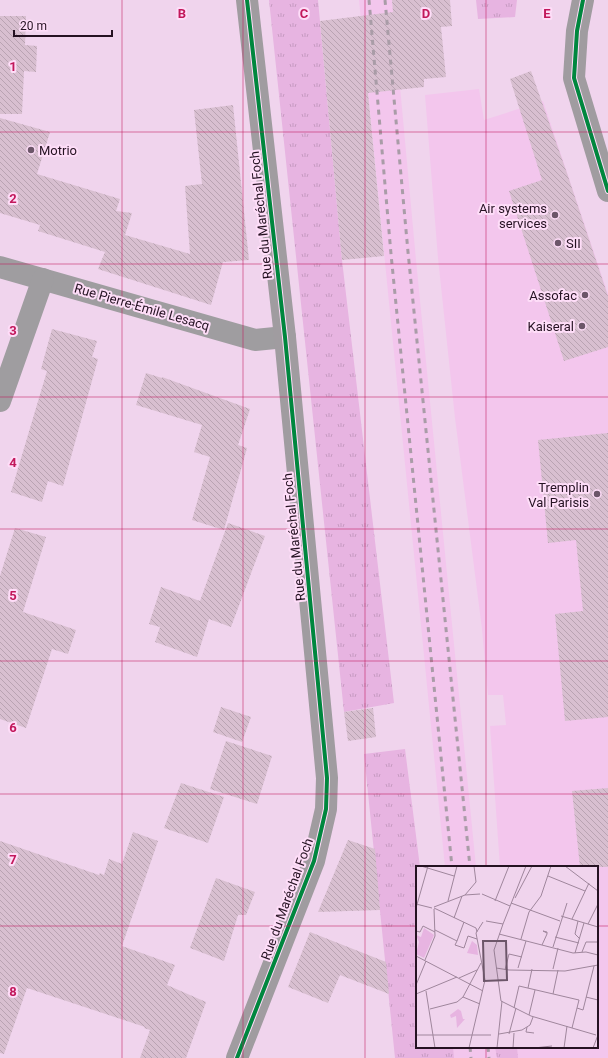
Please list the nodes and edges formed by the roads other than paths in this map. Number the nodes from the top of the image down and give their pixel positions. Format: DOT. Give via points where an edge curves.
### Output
graph roads {
  1 [pos="247,0"];
  2 [pos="583,0"];
  3 [pos="608,191"];
  4 [pos="0,267"];
  5 [pos="43,279"];
  6 [pos="284,337"];
  7 [pos="0,401"];
  8 [pos="237,1058"];
  1 -- 6 [label="street, Rue du Maréchal Foch"];
  2 -- 3 [label="street" via="577,31 574,78"];
  4 -- 5 [label="street, Rue Pierre-Émile Lesacq"];
  5 -- 6 [label="street, Rue Pierre-Émile Lesacq" via="255,340"];
  5 -- 7 [label="street"];
  6 -- 8 [label="street, Rue du Maréchal Foch" via="325,750 326,809 314,861"];
}
